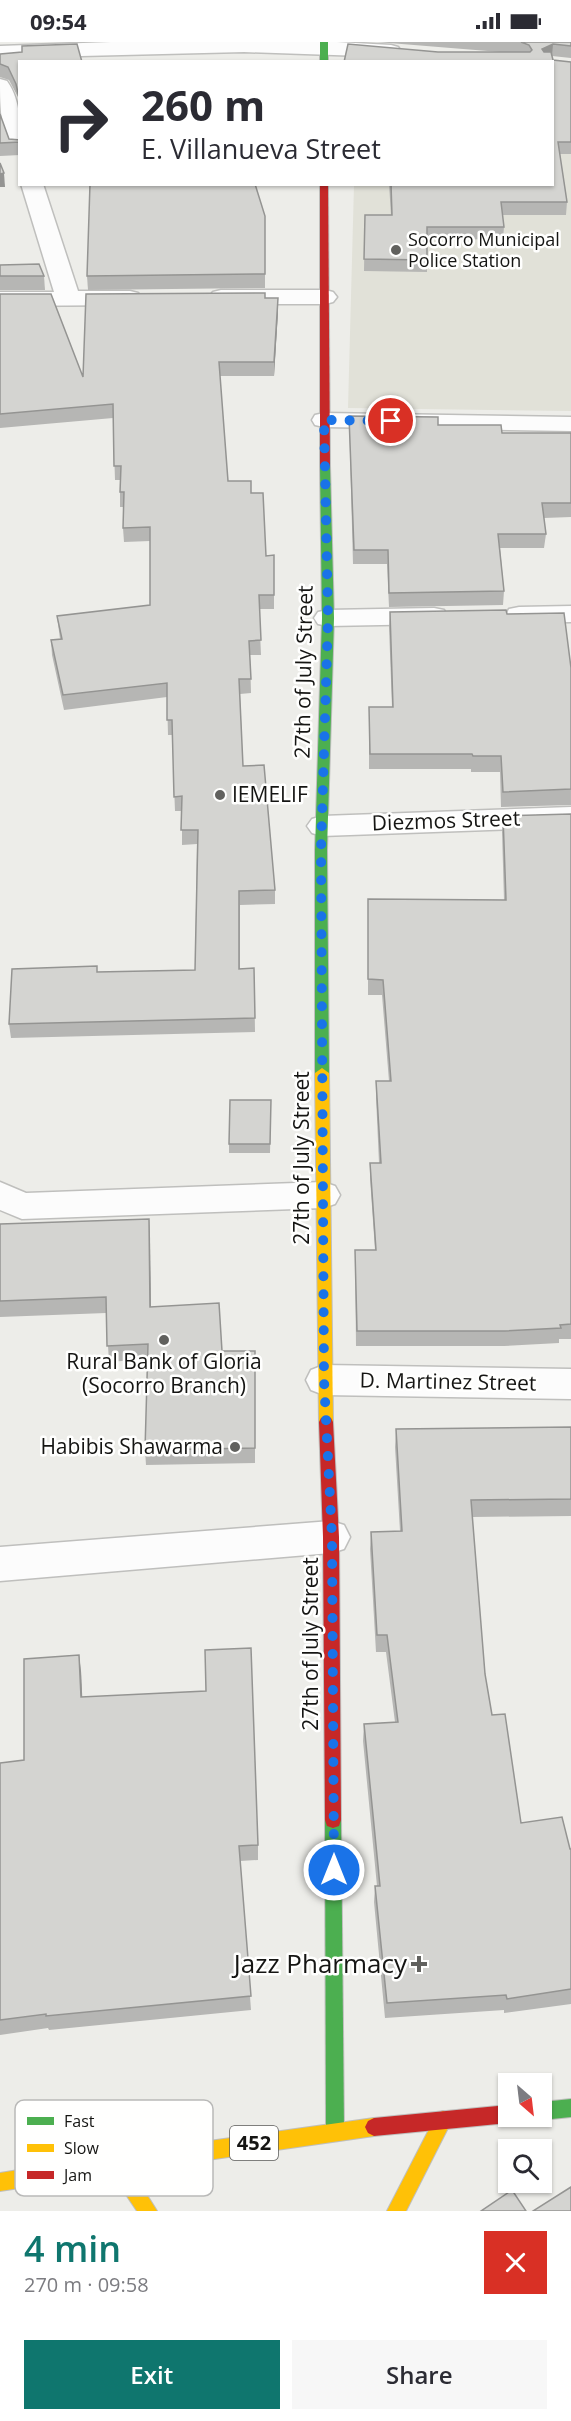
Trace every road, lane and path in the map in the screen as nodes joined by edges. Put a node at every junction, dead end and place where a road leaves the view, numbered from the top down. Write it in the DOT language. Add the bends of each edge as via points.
graph roads {
  1 [pos="324,50"];
  2 [pos="0,52"];
  3 [pos="416,53"];
  4 [pos="0,85"];
  5 [pos="18,140"];
  6 [pos="33,186"];
  7 [pos="324,186"];
  8 [pos="325,297"];
  9 [pos="68,298"];
  10 [pos="150,298"];
  11 [pos="196,298"];
  12 [pos="0,299"];
  13 [pos="324,420"];
  14 [pos="571,424"];
  15 [pos="571,614"];
  16 [pos="455,616"];
  17 [pos="490,616"];
  18 [pos="328,618"];
  19 [pos="571,817"];
  20 [pos="322,826"];
  21 [pos="0,1195"];
  22 [pos="323,1195"];
  23 [pos="324,1380"];
  24 [pos="571,1384"];
  25 [pos="332,1537"];
  26 [pos="0,1564"];
  27 [pos="571,2108"];
  28 [pos="552,2110"];
  29 [pos="498,2115"];
  30 [pos="443,2120"];
  31 [pos="335,2131"];
  32 [pos="213,2149"];
  33 [pos="15,2179"];
  34 [pos="0,2181"];
  35 [pos="138,2196"];
  36 [pos="148,2211"];
  37 [pos="396,2211"];
  1 -- 2 [label="street" via="218,44"];
  1 -- 3 [label="street"];
  4 -- 5 [label="street"];
  6 -- 9 [label="street"];
  7 -- 8 [label="main road, 27th of July Street"];
  8 -- 11 [label="street"];
  8 -- 13 [label="main road, 27th of July Street"];
  9 -- 10 [label="street"];
  9 -- 12 [label="street"];
  13 -- 14 [label="street"];
  13 -- 18 [label="main road, 27th of July Street"];
  15 -- 17 [label="street"];
  16 -- 18 [label="street"];
  18 -- 20 [label="main road, 27th of July Street"];
  19 -- 20 [label="street, Diezmos Street"];
  20 -- 22 [label="main road, 27th of July Street"];
  21 -- 22 [label="street" via="22,1206"];
  22 -- 23 [label="main road, 27th of July Street"];
  23 -- 24 [label="street, D. Martinez Street"];
  23 -- 25 [label="main road, 27th of July Street"];
  25 -- 26 [label="street"];
  25 -- 31 [label="main road, 27th of July Street"];
  27 -- 28 [label="main road"];
  29 -- 30 [label="main road, 452"];
  30 -- 31 [label="main road, 452"];
  30 -- 37 [label="main road"];
  31 -- 32 [label="main road, 452"];
  33 -- 34 [label="main road, 452"];
  35 -- 36 [label="main road"];
}
